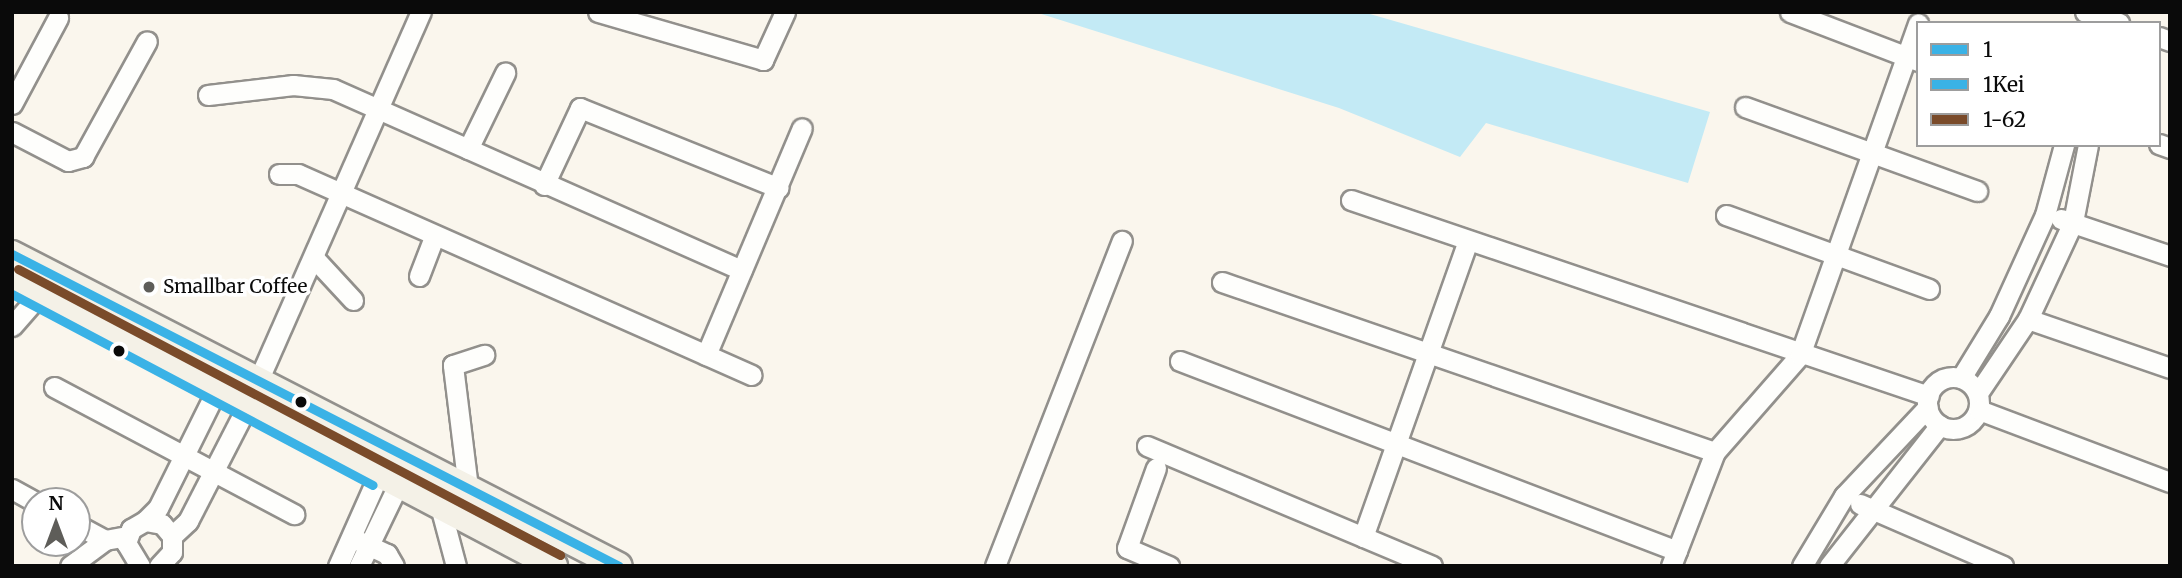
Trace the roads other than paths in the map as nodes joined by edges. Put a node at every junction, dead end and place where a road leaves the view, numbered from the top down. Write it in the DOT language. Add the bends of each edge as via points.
graph roads {
  1 [pos="421,12"];
  2 [pos="598,12"];
  3 [pos="785,12"];
  4 [pos="1790,12"];
  5 [pos="2083,12"];
  6 [pos="58,18"];
  7 [pos="2110,19"];
  8 [pos="1916,33"];
  9 [pos="147,41"];
  10 [pos="1911,59"];
  11 [pos="505,73"];
  12 [pos="208,94"];
  13 [pos="12,104"];
  14 [pos="1745,107"];
  15 [pos="382,111"];
  16 [pos="802,128"];
  17 [pos="12,132"];
  18 [pos="2063,147"];
  19 [pos="2088,147"];
  20 [pos="468,149"];
  21 [pos="1872,152"];
  22 [pos="279,174"];
  23 [pos="544,185"];
  24 [pos="779,188"];
  25 [pos="1978,191"];
  26 [pos="344,197"];
  27 [pos="1351,200"];
  28 [pos="1727,215"];
  29 [pos="2045,215"];
  30 [pos="2073,222"];
  31 [pos="434,237"];
  32 [pos="1122,241"];
  33 [pos="1468,241"];
  34 [pos="12,254"];
  35 [pos="1835,256"];
  36 [pos="2170,256"];
  37 [pos="315,259"];
  38 [pos="743,270"];
  39 [pos="418,276"];
  40 [pos="12,280"];
  41 [pos="1222,282"];
  42 [pos="1930,289"];
  43 [pos="40,295"];
  44 [pos="353,300"];
  45 [pos="2028,319"];
  46 [pos="12,326"];
  47 [pos="1428,353"];
  48 [pos="484,355"];
  49 [pos="706,355"];
  50 [pos="1800,355"];
  51 [pos="1180,361"];
  52 [pos="2170,368"];
  53 [pos="751,375"];
  54 [pos="1961,379"];
  55 [pos="258,382"];
  56 [pos="54,387"];
  57 [pos="217,389"];
  58 [pos="1928,401"];
  59 [pos="1978,402"];
  60 [pos="247,406"];
  61 [pos="1940,425"];
  62 [pos="372,438"];
  63 [pos="1395,439"];
  64 [pos="1147,446"];
  65 [pos="1715,452"];
  66 [pos="183,455"];
  67 [pos="410,458"];
  68 [pos="1156,468"];
  69 [pos="214,470"];
  70 [pos="378,474"];
  71 [pos="2170,482"];
  72 [pos="468,488"];
  73 [pos="1844,496"];
  74 [pos="440,506"];
  75 [pos="1869,509"];
  76 [pos="294,514"];
  77 [pos="145,521"];
  78 [pos="91,532"];
  79 [pos="127,536"];
  80 [pos="172,536"];
  81 [pos="352,537"];
  82 [pos="1363,537"];
  83 [pos="105,540"];
  84 [pos="370,547"];
  85 [pos="1674,558"];
  86 [pos="170,563"];
  87 [pos="70,566"];
  88 [pos="140,566"];
  89 [pos="338,566"];
  90 [pos="359,566"];
  91 [pos="394,566"];
  92 [pos="456,566"];
  93 [pos="554,566"];
  94 [pos="620,566"];
  95 [pos="995,566"];
  96 [pos="1168,566"];
  97 [pos="1432,566"];
  98 [pos="1801,566"];
  99 [pos="1829,566"];
  100 [pos="2003,566"];
  1 -- 15 [label="street"];
  2 -- 3 [label="street" via="763,60"];
  4 -- 10 [label="street"];
  5 -- 7 [label="street"];
  6 -- 13 [label="street"];
  8 -- 10 [label="street"];
  9 -- 17 [label="street" via="83,157 68,161"];
  10 -- 21 [label="street"];
  11 -- 20 [label="street"];
  12 -- 15 [label="street" via="293,85 333,89"];
  14 -- 21 [label="street"];
  15 -- 20 [label="street"];
  15 -- 26 [label="street"];
  16 -- 24 [label="street"];
  18 -- 29 [label="street"];
  19 -- 30 [label="street"];
  20 -- 23 [label="street"];
  21 -- 25 [label="street"];
  21 -- 35 [label="street"];
  22 -- 26 [label="street" via="298,174"];
  23 -- 24 [label="street" via="580,108"];
  23 -- 38 [label="street"];
  24 -- 38 [label="street"];
  26 -- 31 [label="street"];
  26 -- 37 [label="street"];
  27 -- 33 [label="street"];
  28 -- 35 [label="street"];
  29 -- 30 [label="street"];
  29 -- 54 [label="street" via="2000,316"];
  30 -- 36 [label="street"];
  30 -- 45 [label="street"];
  31 -- 39 [label="street"];
  31 -- 49 [label="street"];
  32 -- 95 [label="street"];
  33 -- 47 [label="street"];
  33 -- 50 [label="street"];
  34 -- 55 [label="main road"];
  35 -- 42 [label="street"];
  35 -- 50 [label="street"];
  37 -- 44 [label="street"];
  37 -- 55 [label="street"];
  38 -- 49 [label="street"];
  40 -- 43 [label="main road"];
  41 -- 47 [label="street"];
  43 -- 46 [label="street"];
  43 -- 57 [label="main road"];
  45 -- 52 [label="street"];
  45 -- 59 [label="street"];
  47 -- 63 [label="street"];
  47 -- 65 [label="street"];
  48 -- 72 [label="street" via="453,365"];
  49 -- 53 [label="street"];
  50 -- 58 [label="street"];
  50 -- 65 [label="street"];
  51 -- 63 [label="street"];
  54 -- 58 [label="street" via="1941,380"];
  54 -- 59 [label="street"];
  55 -- 60 [label="street"];
  55 -- 62 [label="main road"];
  56 -- 66 [label="street"];
  57 -- 60 [label="main road"];
  57 -- 66 [label="street"];
  58 -- 61 [label="street"];
  58 -- 73 [label="street"];
  59 -- 61 [label="street" via="1966,426"];
  59 -- 71 [label="street"];
  60 -- 69 [label="street"];
  60 -- 70 [label="main road"];
  61 -- 75 [label="street"];
  62 -- 67 [label="main road"];
  62 -- 70 [label="main road"];
  63 -- 82 [label="street"];
  63 -- 85 [label="street"];
  64 -- 82 [label="street"];
  65 -- 85 [label="street"];
  66 -- 69 [label="street"];
  66 -- 77 [label="street" via="158,508"];
  67 -- 70 [label="main road"];
  67 -- 72 [label="main road"];
  68 -- 96 [label="street" via="1127,548"];
  69 -- 76 [label="street"];
  69 -- 80 [label="street" via="188,521"];
  70 -- 74 [label="main road"];
  70 -- 81 [label="street"];
  70 -- 84 [label="street"];
  72 -- 94 [label="main road"];
  73 -- 75 [label="street"];
  73 -- 98 [label="street"];
  74 -- 92 [label="street"];
  74 -- 93 [label="main road"];
  75 -- 99 [label="street"];
  75 -- 100 [label="street"];
  77 -- 79 [label="street"];
  77 -- 80 [label="street" via="162,524"];
  78 -- 83 [label="street"];
  79 -- 83 [label="street"];
  79 -- 88 [label="street" via="127,551"];
  80 -- 86 [label="street"];
  81 -- 84 [label="street"];
  81 -- 89 [label="street"];
  82 -- 97 [label="street"];
  83 -- 87 [label="street"];
  84 -- 90 [label="street"];
  84 -- 91 [label="street"];
}
